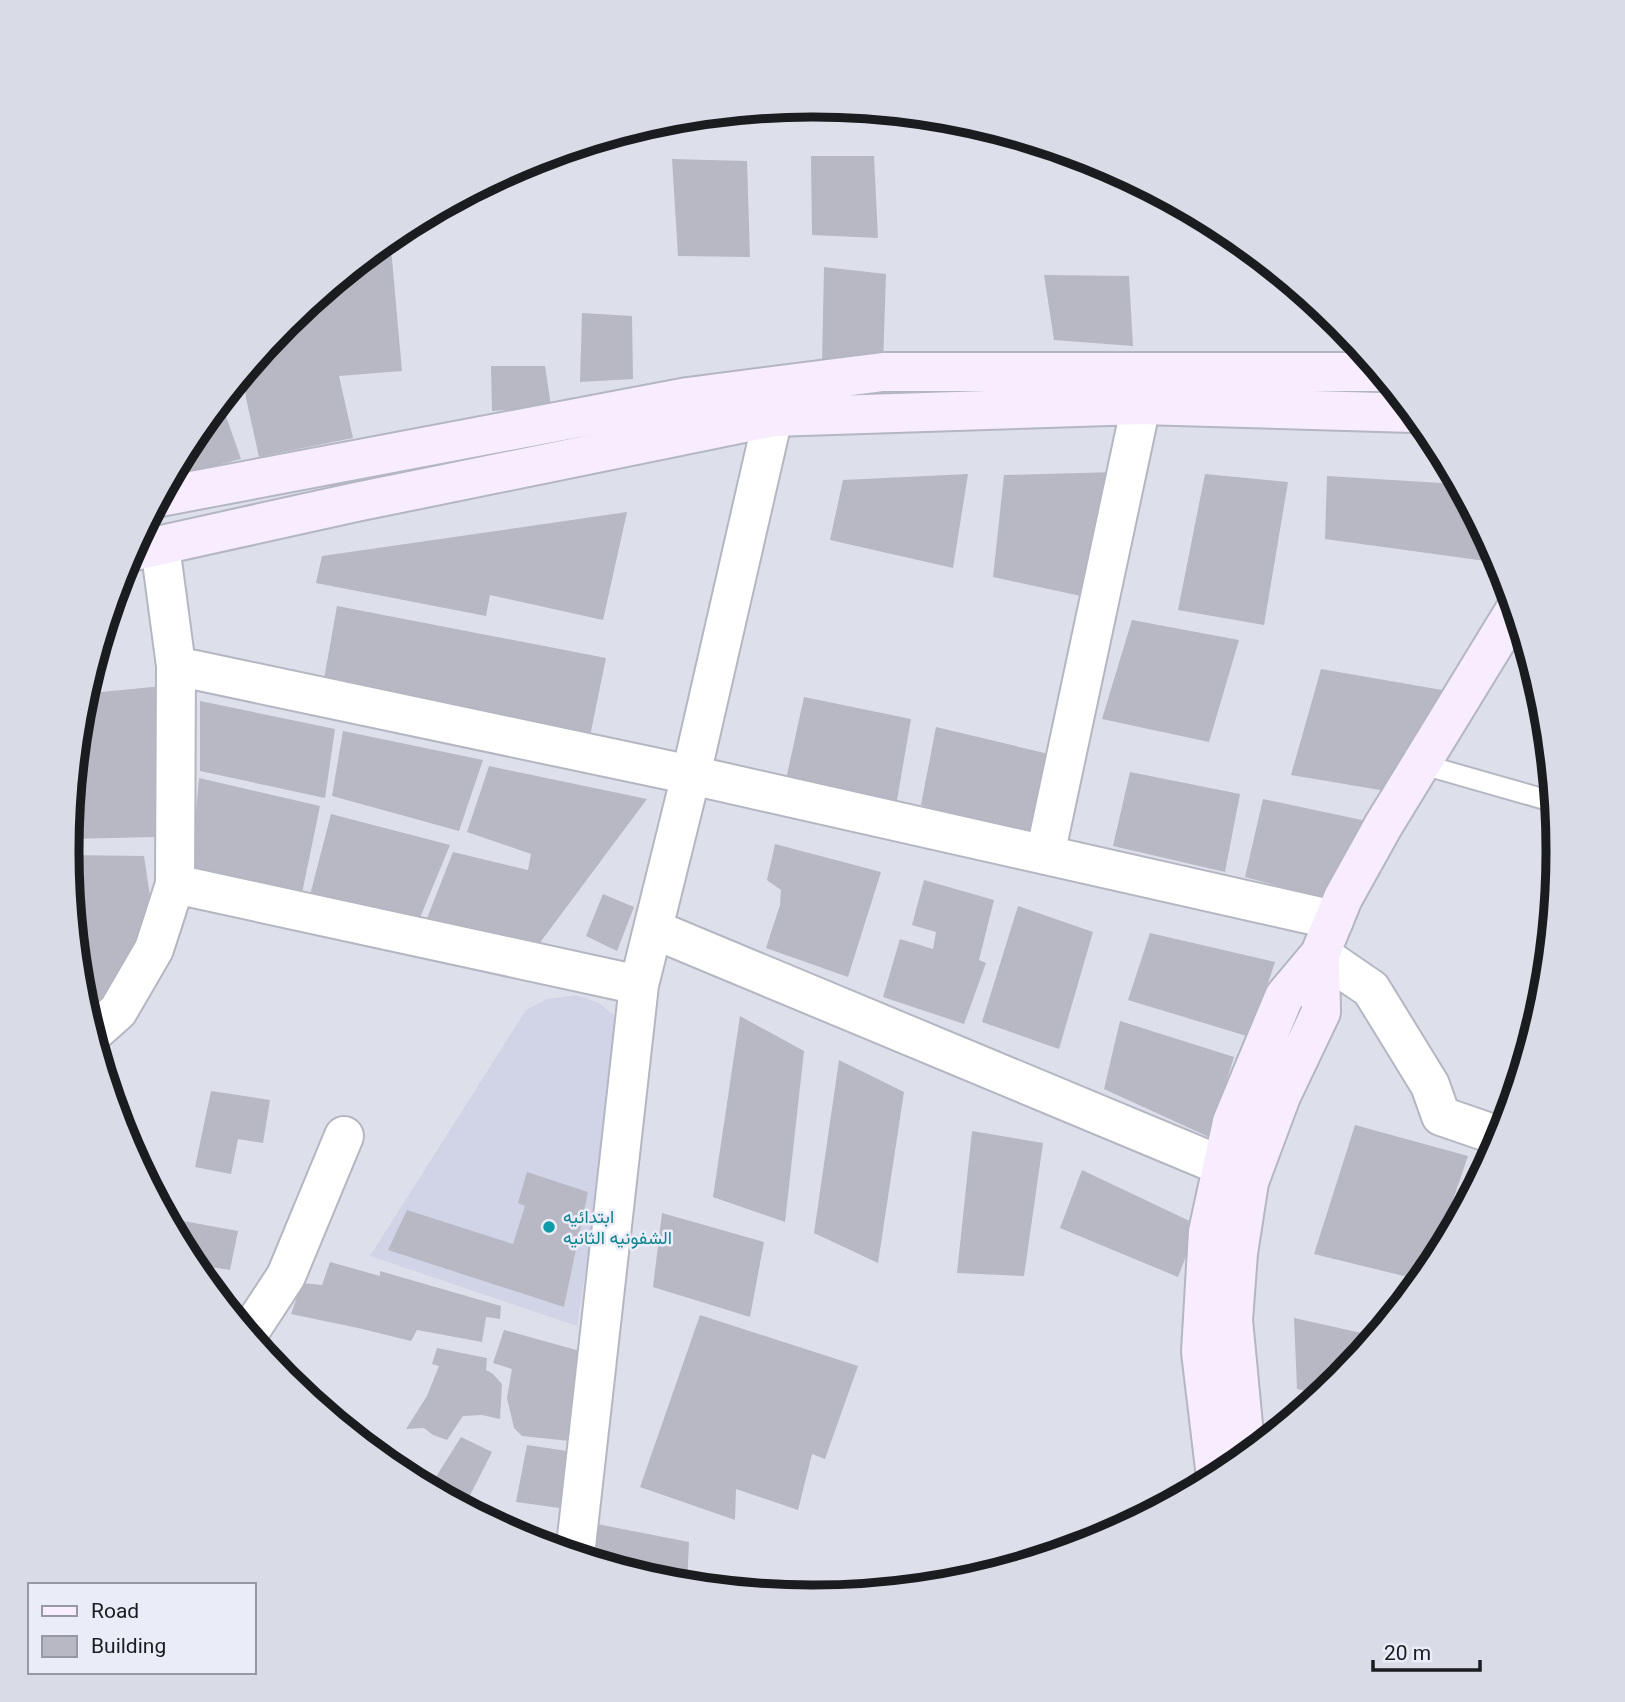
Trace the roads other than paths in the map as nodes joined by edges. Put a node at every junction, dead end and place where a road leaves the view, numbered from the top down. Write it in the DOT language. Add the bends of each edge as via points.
graph roads {
  1 [pos="1368,372"];
  2 [pos="1141,405"];
  3 [pos="1401,413"];
  4 [pos="774,417"];
  5 [pos="171,495"];
  6 [pos="145,549"];
  7 [pos="1509,620"];
  8 [pos="176,666"];
  9 [pos="1422,764"];
  10 [pos="691,775"];
  11 [pos="1545,799"];
  12 [pos="1045,855"];
  13 [pos="175,884"];
  14 [pos="653,929"];
  15 [pos="1327,937"];
  16 [pos="639,985"];
  17 [pos="101,1026"];
  18 [pos="1490,1133"];
  19 [pos="344,1136"];
  20 [pos="1222,1166"];
  21 [pos="253,1326"];
  22 [pos="1245,1443"];
  23 [pos="1214,1464"];
  24 [pos="576,1546"];
  1 -- 5 [label="street" via="883,372 688,397"];
  2 -- 3 [label="street"];
  2 -- 4 [label="street"];
  2 -- 12 [label="street"];
  4 -- 6 [label="street"];
  4 -- 10 [label="street"];
  6 -- 8 [label="street"];
  7 -- 9 [label="street"];
  8 -- 10 [label="street"];
  8 -- 13 [label="street"];
  9 -- 11 [label="lane"];
  9 -- 15 [label="street" via="1343,898"];
  10 -- 12 [label="street"];
  10 -- 14 [label="street"];
  12 -- 15 [label="street"];
  13 -- 16 [label="street"];
  13 -- 17 [label="street" via="154,949 118,1011"];
  14 -- 16 [label="street"];
  14 -- 20 [label="street"];
  15 -- 18 [label="street" via="1371,989 1430,1085 1441,1116"];
  15 -- 20 [label="street" via="1284,997 1232,1122"];
  15 -- 22 [label="street" via="1321,1012 1281,1097 1249,1182 1233,1320"];
  16 -- 24 [label="street"];
  19 -- 21 [label="street" via="286,1276"];
  20 -- 23 [label="street" via="1208,1232 1201,1352"];
}
